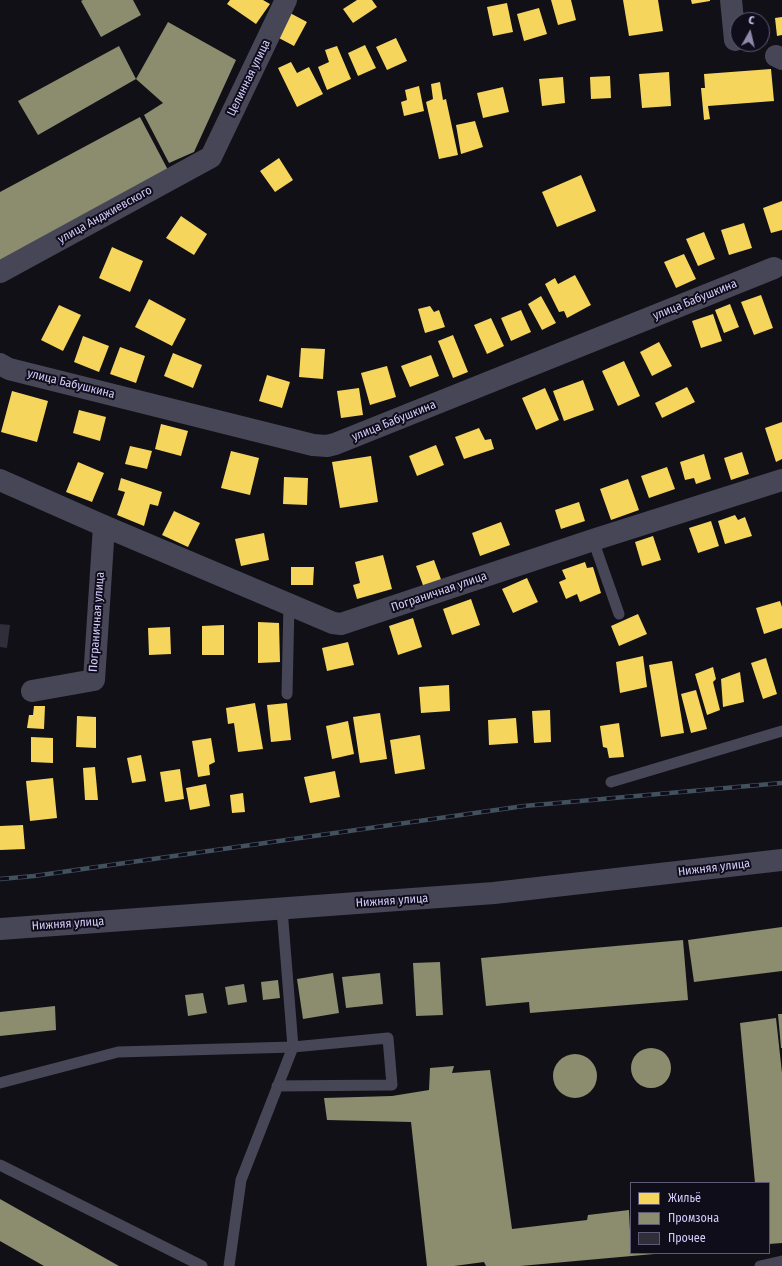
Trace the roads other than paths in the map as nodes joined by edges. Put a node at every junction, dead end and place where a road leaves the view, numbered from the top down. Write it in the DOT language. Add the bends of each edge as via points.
graph roads {
  1 [pos="286,0"];
  2 [pos="730,0"];
  3 [pos="732,12"];
  4 [pos="211,157"];
  5 [pos="774,268"];
  6 [pos="0,272"];
  7 [pos="0,364"];
  8 [pos="0,480"];
  9 [pos="782,480"];
  10 [pos="104,526"];
  11 [pos="593,540"];
  12 [pos="289,604"];
  13 [pos="619,614"];
  14 [pos="32,691"];
  15 [pos="287,694"];
  16 [pos="782,731"];
  17 [pos="611,782"];
  18 [pos="782,860"];
  19 [pos="282,909"];
  20 [pos="0,929"];
  21 [pos="293,1047"];
  22 [pos="0,1083"];
  23 [pos="277,1086"];
  24 [pos="0,1165"];
  25 [pos="782,1261"];
  26 [pos="202,1266"];
  27 [pos="229,1266"];
  28 [pos="760,1266"];
  1 -- 4 [label="street, Целинная улица"];
  2 -- 3 [label="street"];
  4 -- 6 [label="street, улица Анджиевского"];
  5 -- 7 [label="street, улица Бабушкина" via="327,446 313,445 9,369"];
  8 -- 10 [label="street, Пограничная улица"];
  9 -- 11 [label="street, Пограничная улица"];
  10 -- 12 [label="street, Пограничная улица"];
  10 -- 14 [label="street, Пограничная улица" via="94,680"];
  11 -- 12 [label="street, Пограничная улица" via="346,624 333,623"];
  11 -- 13 [label="lane"];
  12 -- 15 [label="lane"];
  16 -- 17 [label="lane"];
  18 -- 19 [label="street, Нижняя улица" via="494,893"];
  19 -- 20 [label="street, Нижняя улица"];
  19 -- 21 [label="lane"];
  21 -- 22 [label="lane" via="118,1052"];
  21 -- 23 [label="lane"];
  21 -- 23 [label="lane" via="388,1038 392,1085"];
  23 -- 27 [label="lane" via="241,1180"];
  24 -- 26 [label="lane"];
  25 -- 28 [label="lane"];
}
